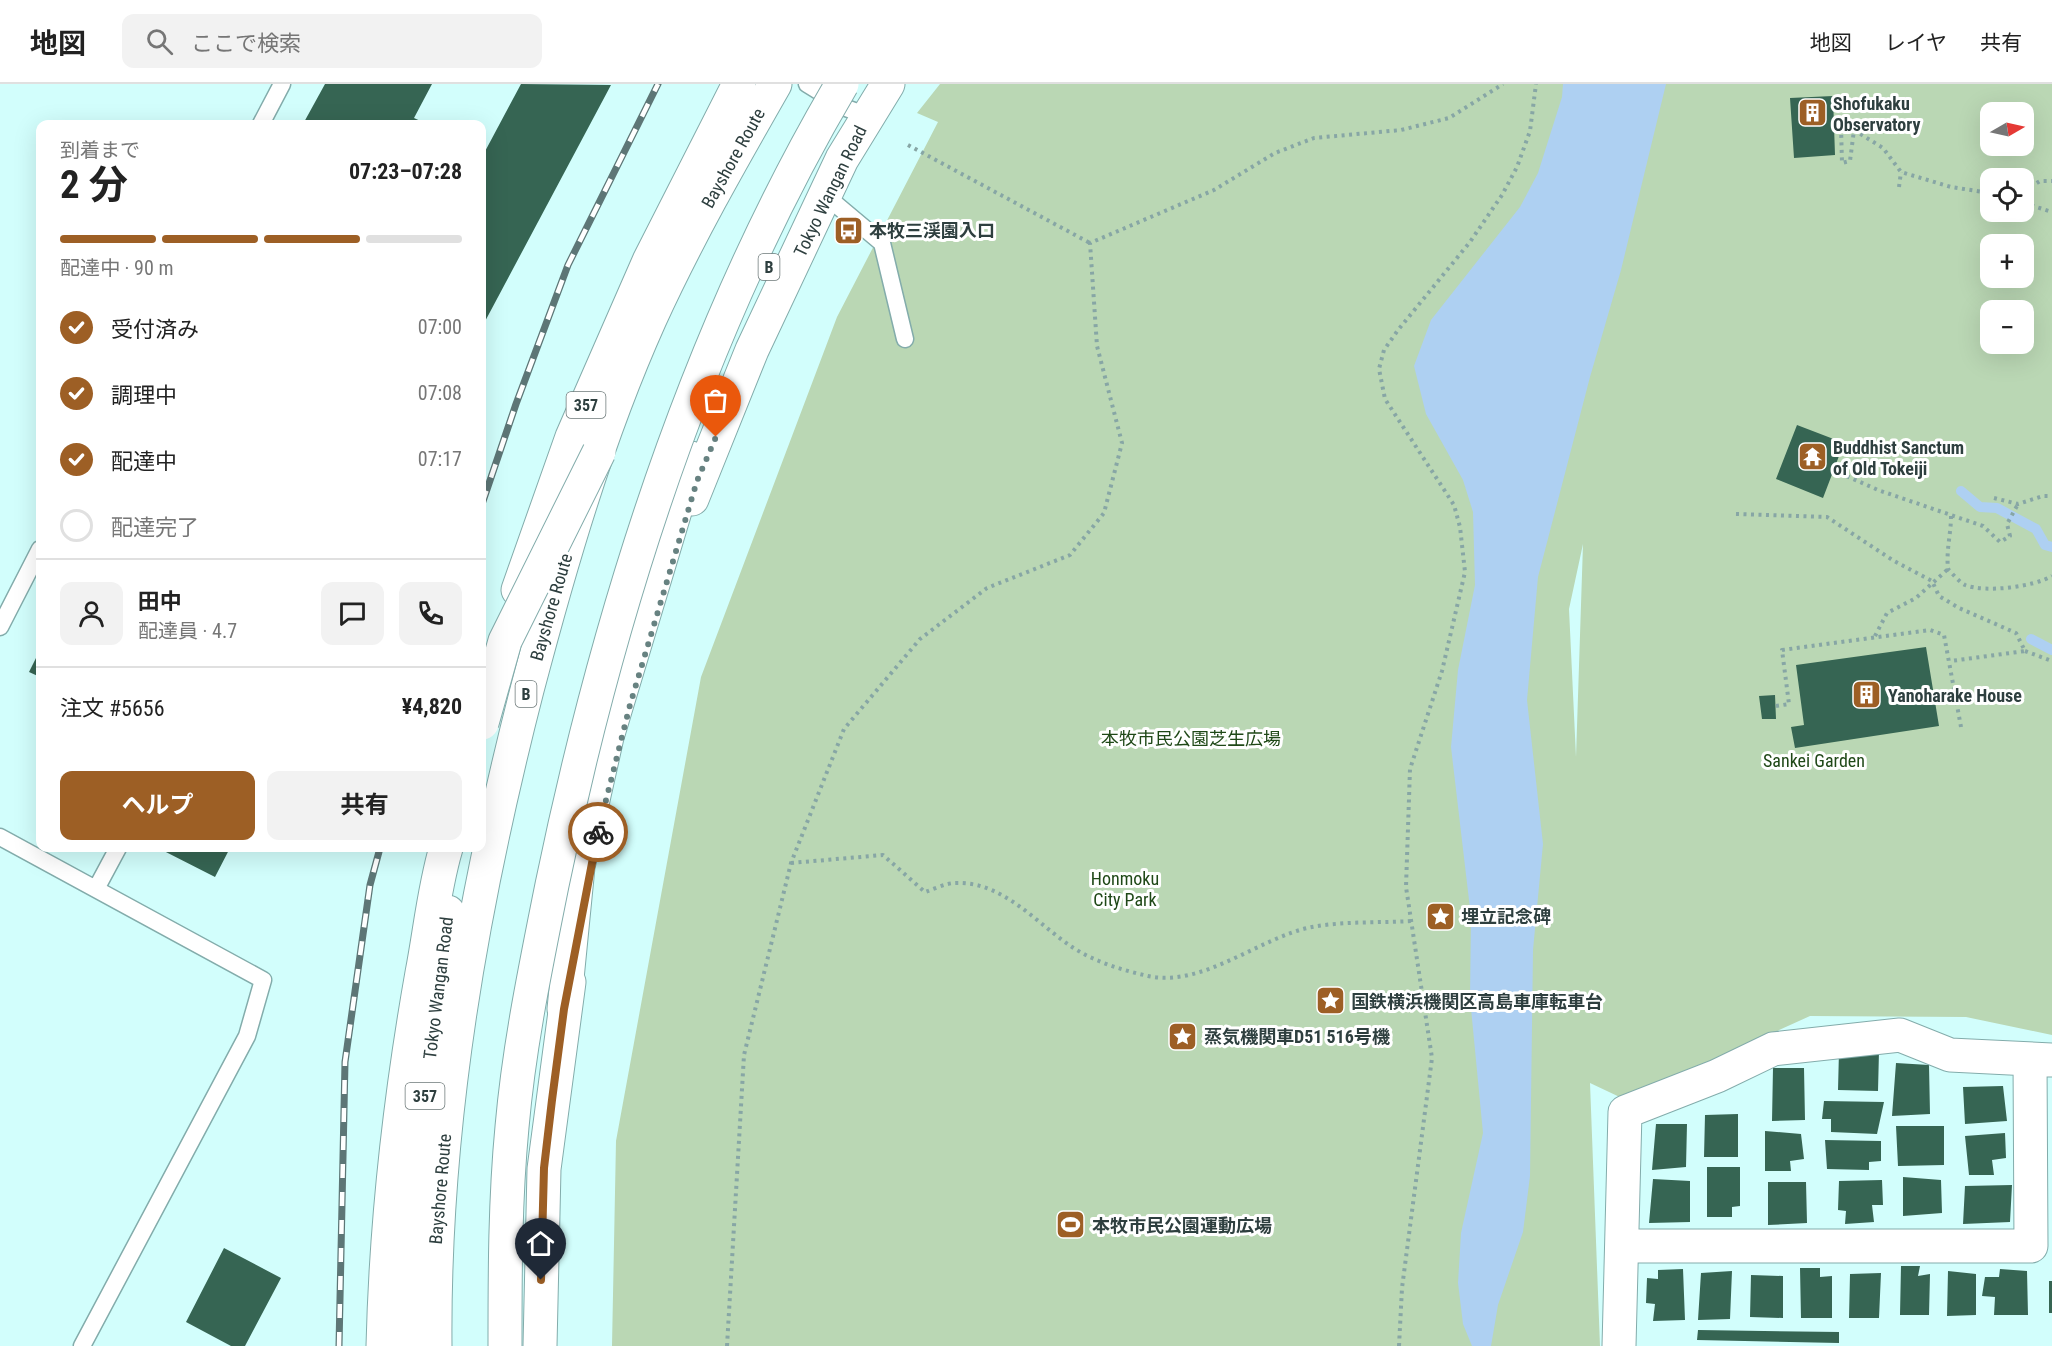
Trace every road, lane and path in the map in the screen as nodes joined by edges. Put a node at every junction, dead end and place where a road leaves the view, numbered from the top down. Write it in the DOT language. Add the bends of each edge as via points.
graph roads {
  1 [pos="282,84"];
  2 [pos="739,84"];
  3 [pos="775,84"];
  4 [pos="807,84"];
  5 [pos="842,84"];
  6 [pos="888,84"];
  7 [pos="1503,84"];
  8 [pos="1536,84"];
  9 [pos="867,100"];
  10 [pos="263,120"];
  11 [pos="1834,128"];
  12 [pos="908,145"];
  13 [pos="1901,172"];
  14 [pos="2052,181"];
  15 [pos="2034,185"];
  16 [pos="1899,187"];
  17 [pos="1980,191"];
  18 [pos="826,196"];
  19 [pos="2034,206"];
  20 [pos="2051,212"];
  21 [pos="1090,243"];
  22 [pos="905,339"];
  23 [pos="598,452"];
  24 [pos="1833,470"];
  25 [pos="2052,496"];
  26 [pos="1994,498"];
  27 [pos="2018,504"];
  28 [pos="1736,513"];
  29 [pos="1951,516"];
  30 [pos="36,557"];
  31 [pos="1948,569"];
  32 [pos="2052,576"];
  33 [pos="1932,581"];
  34 [pos="0,627"];
  35 [pos="1875,636"];
  36 [pos="2025,651"];
  37 [pos="1951,661"];
  38 [pos="2052,661"];
  39 [pos="1776,706"];
  40 [pos="486,709"];
  41 [pos="486,726"];
  42 [pos="1961,727"];
  43 [pos="0,837"];
  44 [pos="116,852"];
  45 [pos="445,852"];
  46 [pos="459,852"];
  47 [pos="791,863"];
  48 [pos="96,889"];
  49 [pos="1412,921"];
  50 [pos="564,1009"];
  51 [pos="2041,1059"];
  52 [pos="1622,1245"];
  53 [pos="82,1346"];
  54 [pos="382,1346"];
  55 [pos="411,1346"];
  56 [pos="435,1346"];
  57 [pos="505,1346"];
  58 [pos="540,1346"];
  59 [pos="727,1346"];
  60 [pos="1399,1346"];
  61 [pos="1620,1346"];
  1 -- 10 [label="lane"];
  2 -- 41 [label="main road, 357" via="649,261 572,437 516,596"];
  3 -- 23 [label="main road, Bayshore Route / B" via="722,175 650,320"];
  4 -- 9 [label="lane" via="846,108"];
  5 -- 57 [label="main road, B, bridge" via="767,225 716,341 628,585 585,732 530,997 512,1126"];
  6 -- 9 [label="main road, Tokyo Wangan Road"];
  7 -- 21 [label="path" via="1449,118 1401,129 1314,138 1275,153 1214,190"];
  8 -- 49 [label="path" via="1530,130 1502,195 1470,242 1398,330 1384,350 1379,369 1385,399 1454,505 1464,561 1461,597 1442,671 1410,769 1406,887"];
  9 -- 18 [label="main road, Tokyo Wangan Road"];
  9 -- 50 [label="main road, B" via="801,200 750,305 691,458 607,737 578,867"];
  11 -- 13 [label="path" via="1841,127 1842,163 1850,161 1854,130 1883,148"];
  12 -- 21 [label="path"];
  13 -- 16 [label="path"];
  13 -- 17 [label="path"];
  14 -- 15 [label="path"];
  18 -- 22 [label="lane" via="882,243"];
  18 -- 50 [label="main road, Tokyo Wangan Road" via="752,350 697,481 624,725 594,846"];
  19 -- 20 [label="path"];
  21 -- 47 [label="path" via="1097,346 1122,443 1104,513 1070,555 987,588 920,639 844,729"];
  23 -- 40 [label="main road, bridge" via="505,641"];
  23 -- 56 [label="main road, Bayshore Route / B, bridge" via="547,612 508,763 477,911 452,1063 434,1260"];
  24 -- 29 [label="path"];
  25 -- 27 [label="path"];
  26 -- 27 [label="path"];
  27 -- 29 [label="path" via="2007,524 2010,536 2000,542 1983,526"];
  28 -- 33 [label="path" via="1827,517"];
  29 -- 31 [label="path"];
  30 -- 34 [label="lane"];
  31 -- 32 [label="path" via="1964,585 2024,586"];
  31 -- 33 [label="path"];
  33 -- 35 [label="path" via="1917,598 1887,612"];
  33 -- 36 [label="path" via="1940,596 2016,633"];
  35 -- 37 [label="path" via="1930,630 1944,634"];
  35 -- 39 [label="path" via="1782,650 1789,704"];
  36 -- 37 [label="path"];
  36 -- 38 [label="path"];
  37 -- 42 [label="path"];
  43 -- 48 [label="lane"];
  44 -- 48 [label="lane"];
  45 -- 54 [label="main road" via="409,1046 394,1158"];
  46 -- 55 [label="main road, Tokyo Wangan Road / 357" via="427,1067 415,1191"];
  47 -- 49 [label="path" via="883,855 925,892 955,883 991,889 1074,948 1124,970 1153,976 1180,976 1208,968 1286,934 1312,927"];
  47 -- 59 [label="path" via="744,1055"];
  48 -- 53 [label="lane" via="264,980 247,1036"];
  49 -- 60 [label="path" via="1432,1058 1402,1288"];
  50 -- 58 [label="main road, Tokyo Wangan Road" via="544,1168"];
  51 -- 52 [label="main road" via="1950,1055 1900,1035 1773,1048 1717,1076 1625,1112"];
  51 -- 52 [label="main road" via="2031,1246"];
  52 -- 61 [label="main road"];
}
